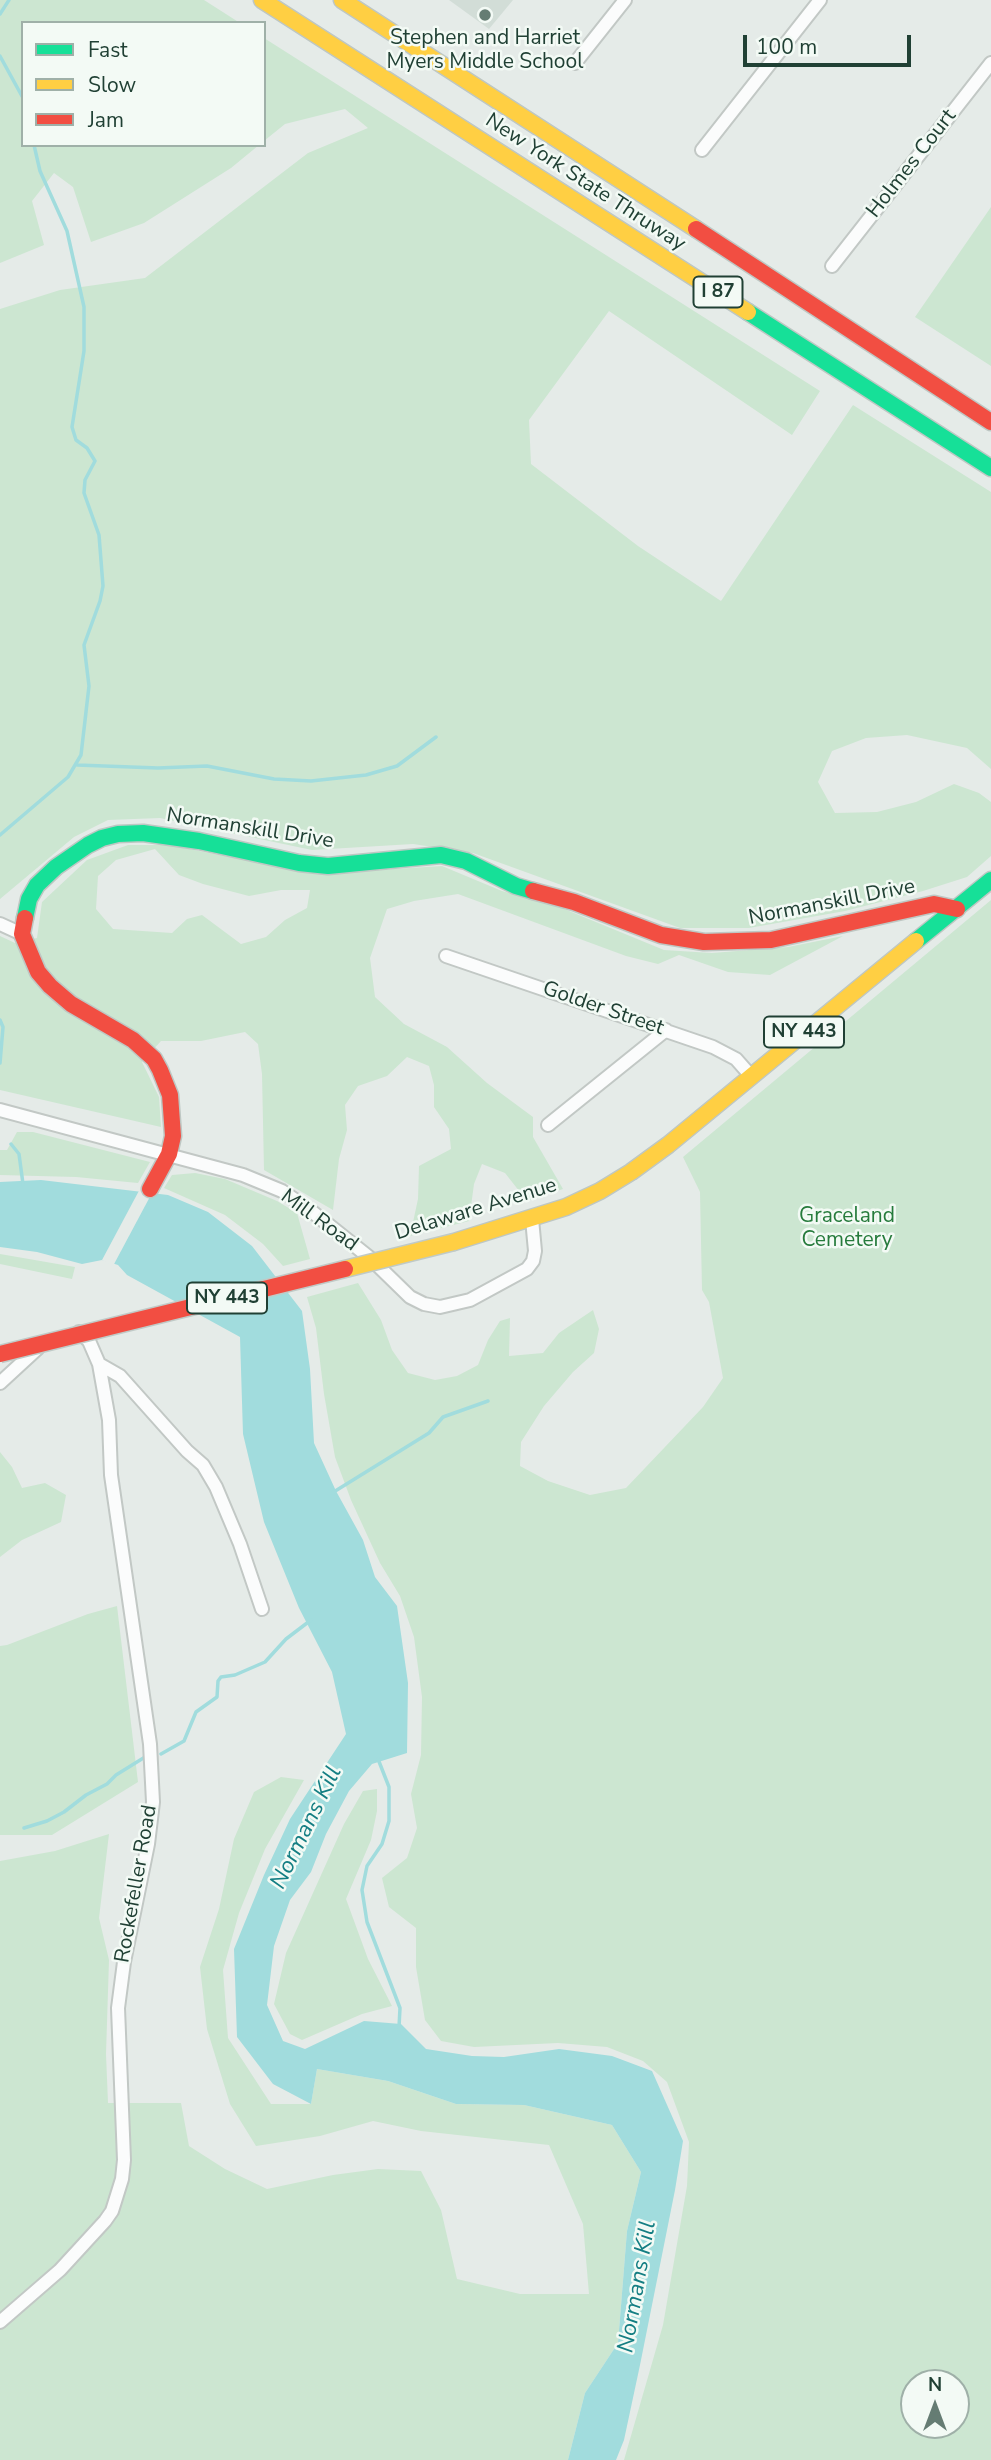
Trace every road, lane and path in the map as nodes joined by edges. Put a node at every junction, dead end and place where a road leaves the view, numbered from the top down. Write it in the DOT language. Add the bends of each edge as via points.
graph roads {
  1 [pos="262,0"];
  2 [pos="342,0"];
  3 [pos="625,0"];
  4 [pos="820,0"];
  5 [pos="575,63"];
  6 [pos="991,63"];
  7 [pos="702,149"];
  8 [pos="832,266"];
  9 [pos="991,422"];
  10 [pos="991,468"];
  11 [pos="991,880"];
  12 [pos="957,909"];
  13 [pos="0,924"];
  14 [pos="22,934"];
  15 [pos="446,956"];
  16 [pos="666,1030"];
  17 [pos="751,1076"];
  18 [pos="0,1110"];
  19 [pos="548,1125"];
  20 [pos="169,1154"];
  21 [pos="150,1189"];
  22 [pos="533,1219"];
  23 [pos="0,1354"];
  24 [pos="99,1363"];
  25 [pos="0,1383"];
  26 [pos="262,1609"];
  27 [pos="0,2322"];
  1 -- 10 [label="main road, New York State Thruway / I 87"];
  2 -- 9 [label="main road, New York State Thruway / I 87"];
  3 -- 5 [label="street"];
  4 -- 7 [label="street"];
  6 -- 8 [label="street, Holmes Court"];
  11 -- 12 [label="main road, Delaware Avenue / NY 443"];
  12 -- 14 [label="main road, Normanskill Drive" via="934,904 771,940 704,942 661,935 441,855 328,866 130,833 102,838 56,867 29,899"];
  12 -- 17 [label="main road, Delaware Avenue / NY 443"];
  13 -- 14 [label="street"];
  14 -- 20 [label="main road" via="38,972 50,986 154,1059 173,1113"];
  15 -- 16 [label="street, Golder Street"];
  16 -- 17 [label="street, Golder Street" via="725,1052"];
  16 -- 19 [label="street"];
  17 -- 22 [label="main road, Delaware Avenue / NY 443" via="631,1172 583,1199"];
  18 -- 20 [label="street, Mill Road"];
  20 -- 21 [label="main road"];
  20 -- 22 [label="street, Mill Road" via="282,1191 370,1258 410,1297 440,1307 470,1300 527,1269 535,1251"];
  22 -- 23 [label="main road, Delaware Avenue / NY 443, bridge"];
  24 -- 25 [label="street, Rockefeller Road" via="89,1341 72,1330 53,1336"];
  24 -- 26 [label="street" via="121,1376 203,1465 240,1544"];
  24 -- 27 [label="street, Rockefeller Road" via="150,1744 153,1802 118,2008 124,2160 122,2179 105,2221 60,2270"];
}
